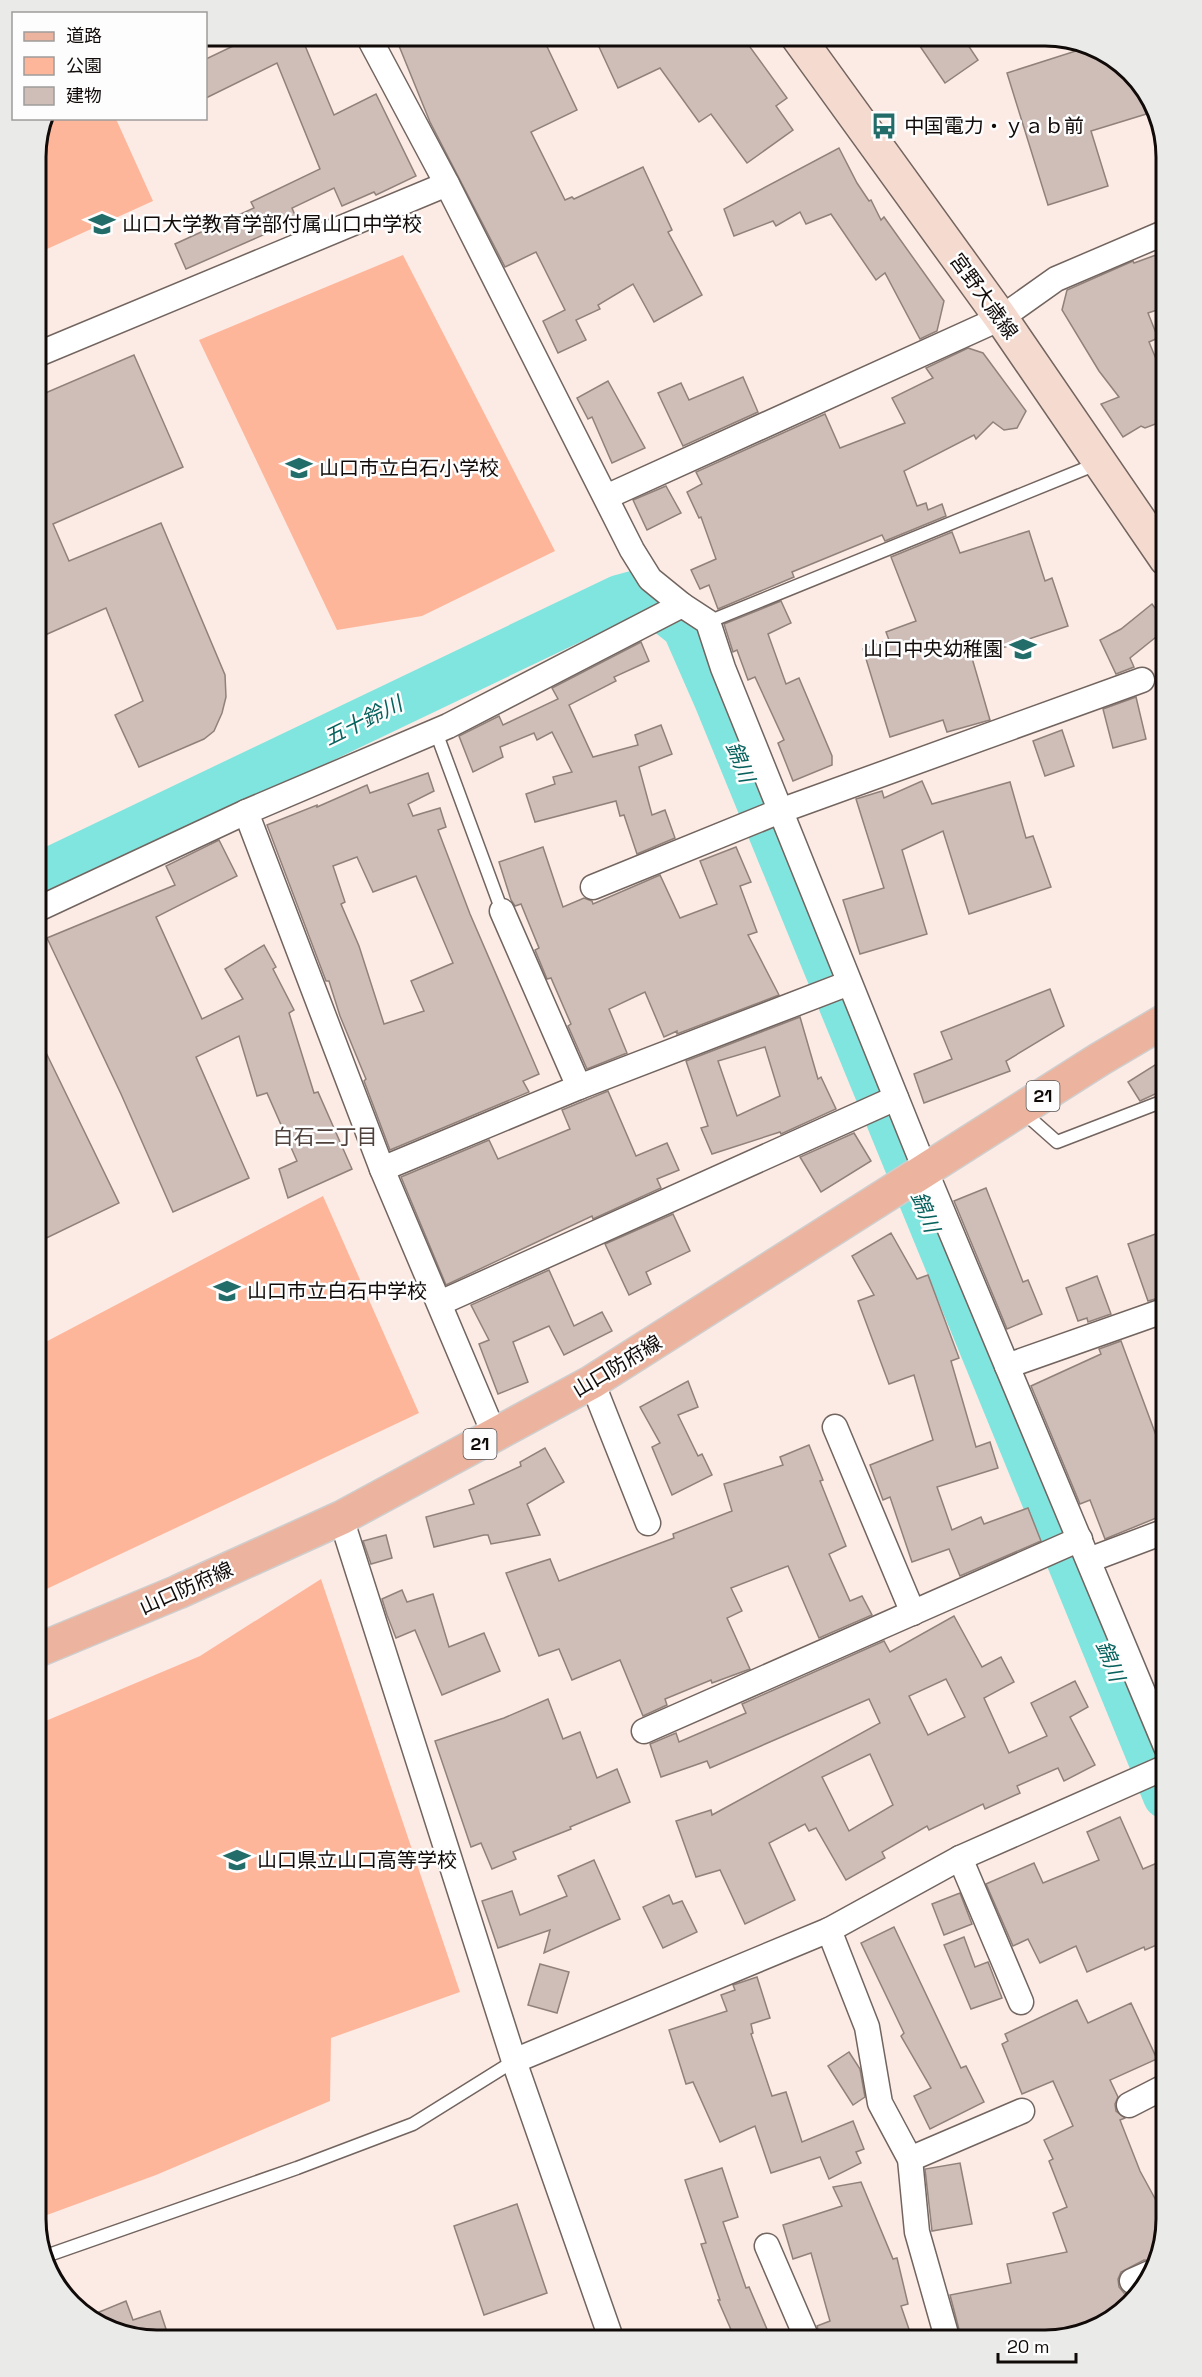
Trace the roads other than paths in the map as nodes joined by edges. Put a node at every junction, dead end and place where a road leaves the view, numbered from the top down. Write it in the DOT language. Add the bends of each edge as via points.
graph roads {
  1 [pos="373,46"];
  2 [pos="805,47"];
  3 [pos="447,184"];
  4 [pos="1156,236"];
  5 [pos="1001,318"];
  6 [pos="47,350"];
  7 [pos="1100,463"];
  8 [pos="606,497"];
  9 [pos="1156,544"];
  10 [pos="681,605"];
  11 [pos="708,622"];
  12 [pos="1142,680"];
  13 [pos="436,732"];
  14 [pos="780,811"];
  15 [pos="246,812"];
  16 [pos="593,887"];
  17 [pos="47,905"];
  18 [pos="502,911"];
  19 [pos="849,983"];
  20 [pos="1156,1026"];
  21 [pos="579,1087"];
  22 [pos="896,1098"];
  23 [pos="1156,1104"];
  24 [pos="1022,1110"];
  25 [pos="382,1169"];
  26 [pos="915,1179"];
  27 [pos="440,1303"];
  28 [pos="1156,1314"];
  29 [pos="1007,1366"];
  30 [pos="592,1382"];
  31 [pos="835,1427"];
  32 [pos="495,1436"];
  33 [pos="341,1518"];
  34 [pos="648,1523"];
  35 [pos="1156,1533"];
  36 [pos="1085,1550"];
  37 [pos="912,1613"];
  38 [pos="46,1647"];
  39 [pos="1156,1722"];
  40 [pos="644,1731"];
  41 [pos="1156,1771"];
  42 [pos="960,1858"];
  43 [pos="829,1930"];
  44 [pos="1021,2002"];
  45 [pos="514,2061"];
  46 [pos="1156,2091"];
  47 [pos="1129,2105"];
  48 [pos="1022,2111"];
  49 [pos="910,2159"];
  50 [pos="767,2246"];
  51 [pos="52,2254"];
  52 [pos="608,2330"];
  53 [pos="803,2330"];
  54 [pos="945,2330"];
  1 -- 3 [label="street"];
  2 -- 5 [label="main road, 宮野大歳線"];
  3 -- 6 [label="street"];
  3 -- 8 [label="street"];
  4 -- 5 [label="street" via="1056,279"];
  5 -- 7 [label="main road, 宮野大歳線"];
  5 -- 8 [label="street"];
  7 -- 9 [label="main road, 宮野大歳線"];
  7 -- 11 [label="lane"];
  8 -- 10 [label="street" via="650,579"];
  10 -- 11 [label="street"];
  10 -- 13 [label="street"];
  11 -- 14 [label="street"];
  12 -- 14 [label="street"];
  13 -- 15 [label="street"];
  13 -- 18 [label="lane"];
  14 -- 16 [label="street"];
  14 -- 19 [label="street"];
  15 -- 17 [label="street"];
  15 -- 25 [label="street"];
  18 -- 21 [label="street"];
  19 -- 21 [label="street"];
  19 -- 22 [label="street"];
  20 -- 24 [label="main road, 山口防府線 / 21"];
  21 -- 25 [label="street"];
  22 -- 26 [label="street"];
  22 -- 27 [label="street"];
  23 -- 24 [label="lane" via="1057,1142"];
  24 -- 26 [label="main road, 山口防府線 / 21"];
  25 -- 27 [label="street"];
  26 -- 29 [label="street"];
  26 -- 30 [label="main road, 山口防府線 / 21"];
  27 -- 32 [label="street"];
  28 -- 29 [label="street"];
  29 -- 36 [label="street"];
  30 -- 32 [label="main road, 山口防府線 / 21"];
  30 -- 34 [label="street"];
  31 -- 37 [label="street"];
  32 -- 33 [label="main road, 山口防府線 / 21"];
  33 -- 38 [label="main road, 山口防府線 / 21"];
  33 -- 45 [label="street"];
  35 -- 36 [label="street"];
  36 -- 37 [label="street"];
  36 -- 39 [label="street"];
  37 -- 40 [label="street"];
  41 -- 42 [label="street"];
  42 -- 43 [label="street"];
  42 -- 44 [label="street"];
  43 -- 45 [label="street"];
  43 -- 49 [label="street" via="867,2027 880,2103"];
  45 -- 51 [label="lane" via="413,2124"];
  45 -- 52 [label="street"];
  46 -- 47 [label="street"];
  48 -- 49 [label="street"];
  49 -- 54 [label="street" via="916,2232"];
  50 -- 53 [label="street"];
}
